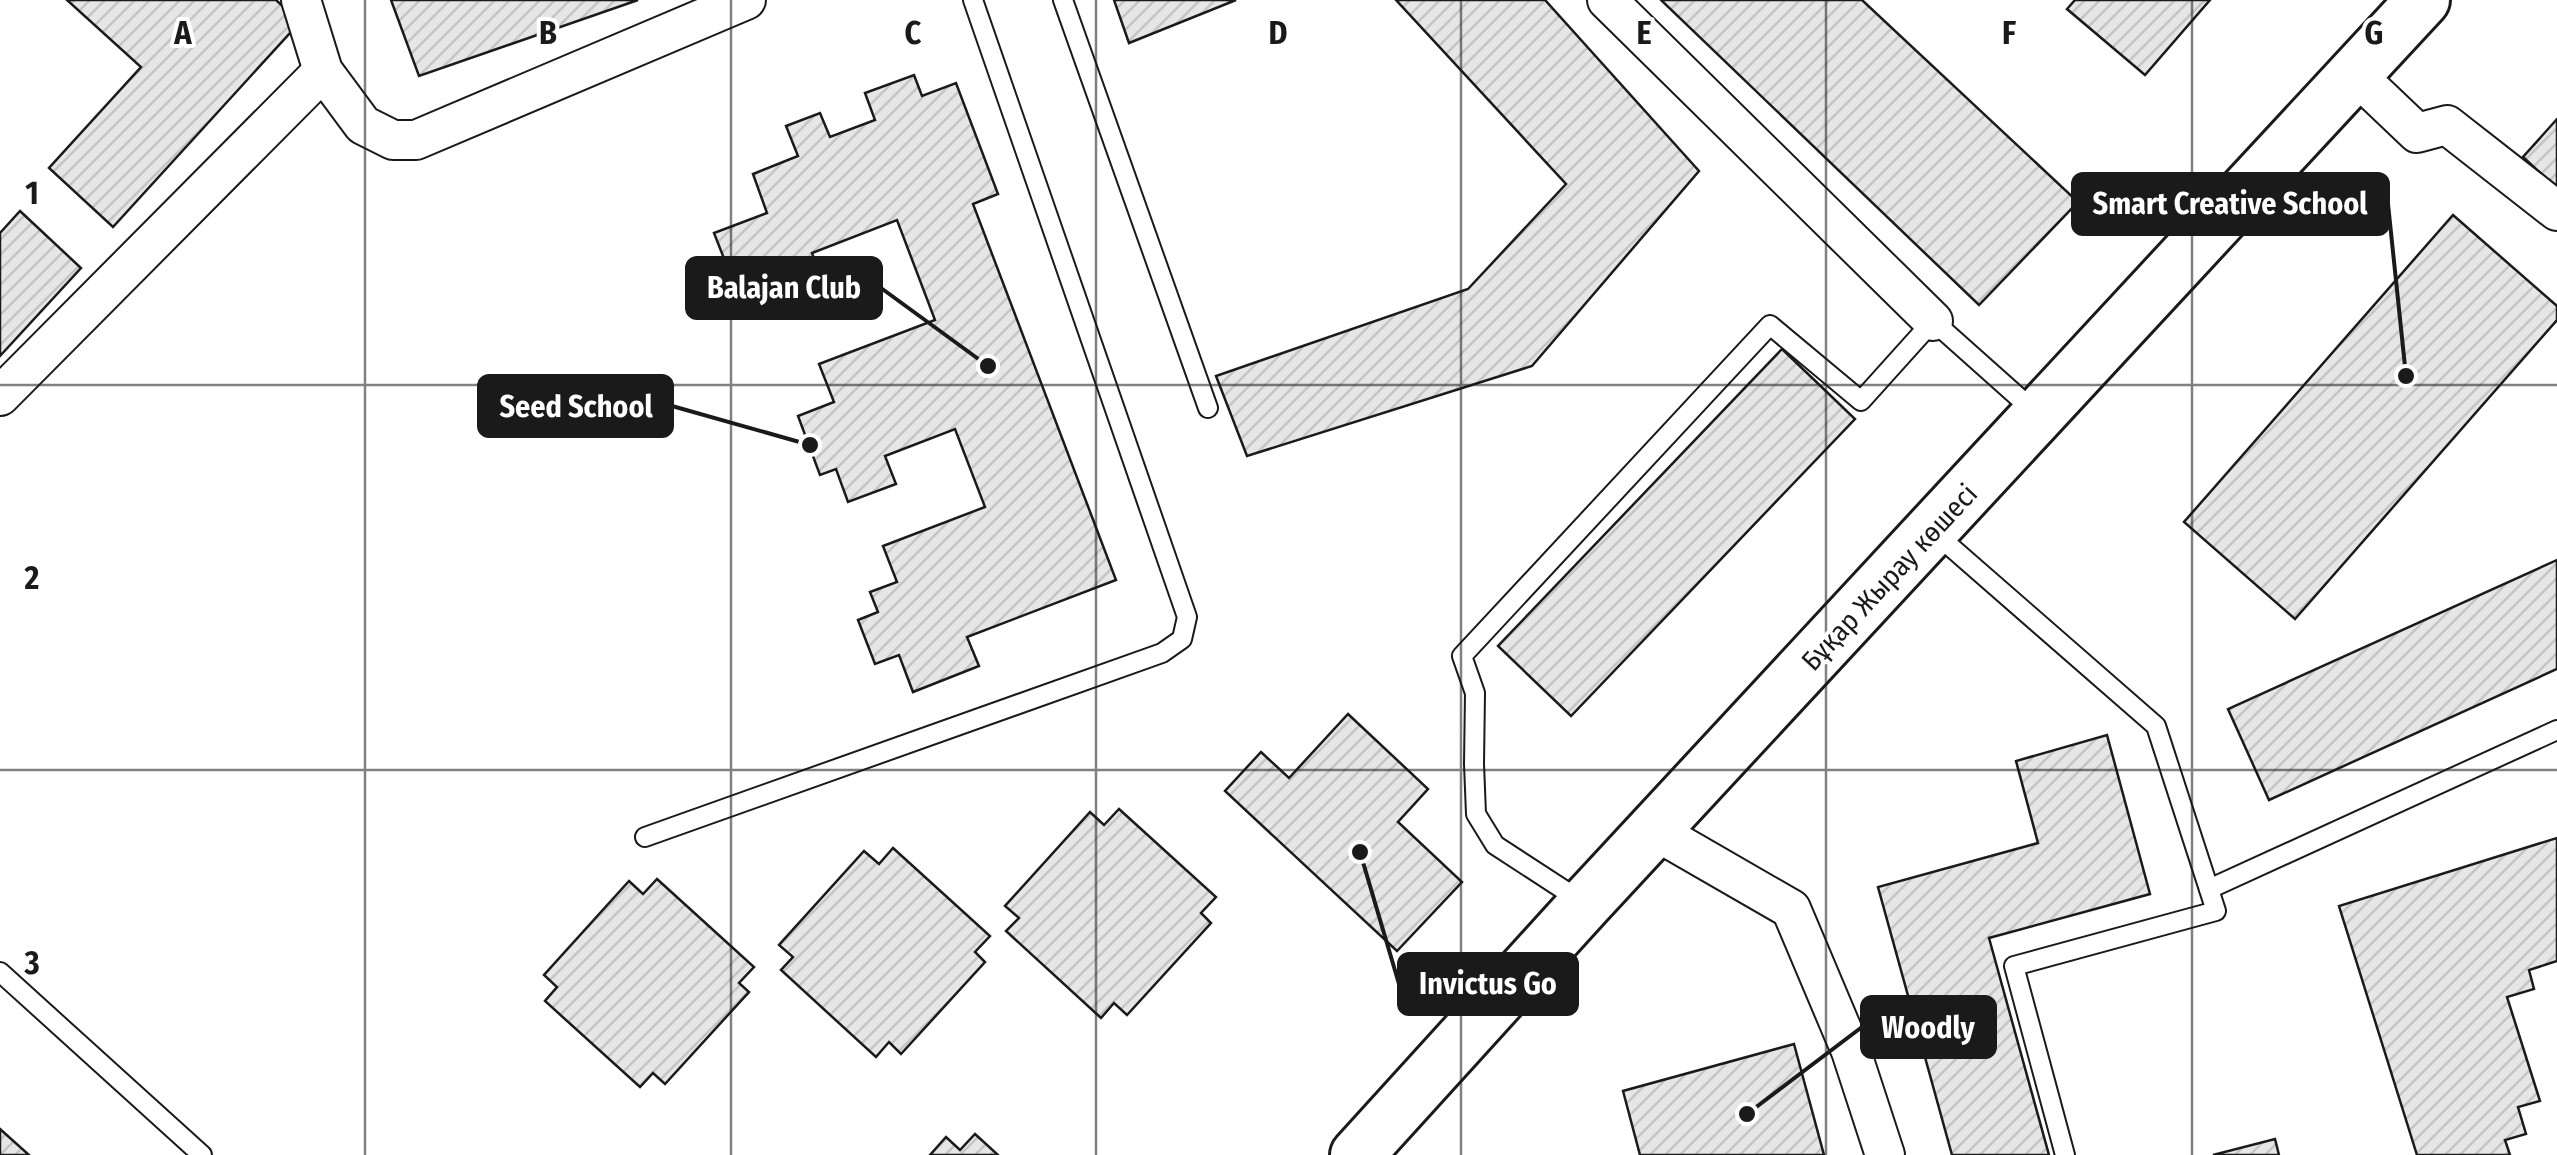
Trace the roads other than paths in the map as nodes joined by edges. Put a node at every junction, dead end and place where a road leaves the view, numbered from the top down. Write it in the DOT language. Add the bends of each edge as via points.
graph roads {
  1 [pos="301,0"];
  2 [pos="746,0"];
  3 [pos="973,0"];
  4 [pos="1063,0"];
  5 [pos="1608,0"];
  6 [pos="2423,0"];
  7 [pos="323,71"];
  8 [pos="2355,74"];
  9 [pos="2557,211"];
  10 [pos="1933,321"];
  11 [pos="0,396"];
  12 [pos="1208,408"];
  13 [pos="2038,415"];
  14 [pos="1932,530"];
  15 [pos="2557,730"];
  16 [pos="1654,830"];
  17 [pos="645,837"];
  18 [pos="2209,889"];
  19 [pos="1585,904"];
  20 [pos="0,972"];
  21 [pos="202,1155"];
  22 [pos="1356,1155"];
  23 [pos="1884,1155"];
  24 [pos="2066,1155"];
  1 -- 7 [label="street"];
  2 -- 7 [label="street" via="416,140 393,140 363,125"];
  3 -- 17 [label="lane" via="1187,617 1182,639 1162,653"];
  4 -- 12 [label="lane"];
  5 -- 10 [label="street"];
  6 -- 8 [label="street, Бұқар Жырау көшесі"];
  7 -- 11 [label="street"];
  8 -- 9 [label="street" via="2417,133 2448,124"];
  8 -- 13 [label="street, Бұқар Жырау көшесі"];
  10 -- 13 [label="lane"];
  10 -- 19 [label="lane" via="1862,401 1770,325 1462,656 1475,693 1476,814 1495,845"];
  13 -- 14 [label="street, Бұқар Жырау көшесі"];
  14 -- 16 [label="street, Бұқар Жырау көшесі"];
  14 -- 18 [label="lane" via="2156,726"];
  15 -- 18 [label="lane"];
  16 -- 19 [label="street, Бұқар Жырау көшесі"];
  16 -- 23 [label="street" via="1791,909 1851,1051"];
  18 -- 24 [label="lane" via="2216,912 2014,966"];
  19 -- 22 [label="street, Бұқар Жырау көшесі"];
  20 -- 21 [label="lane"];
}
